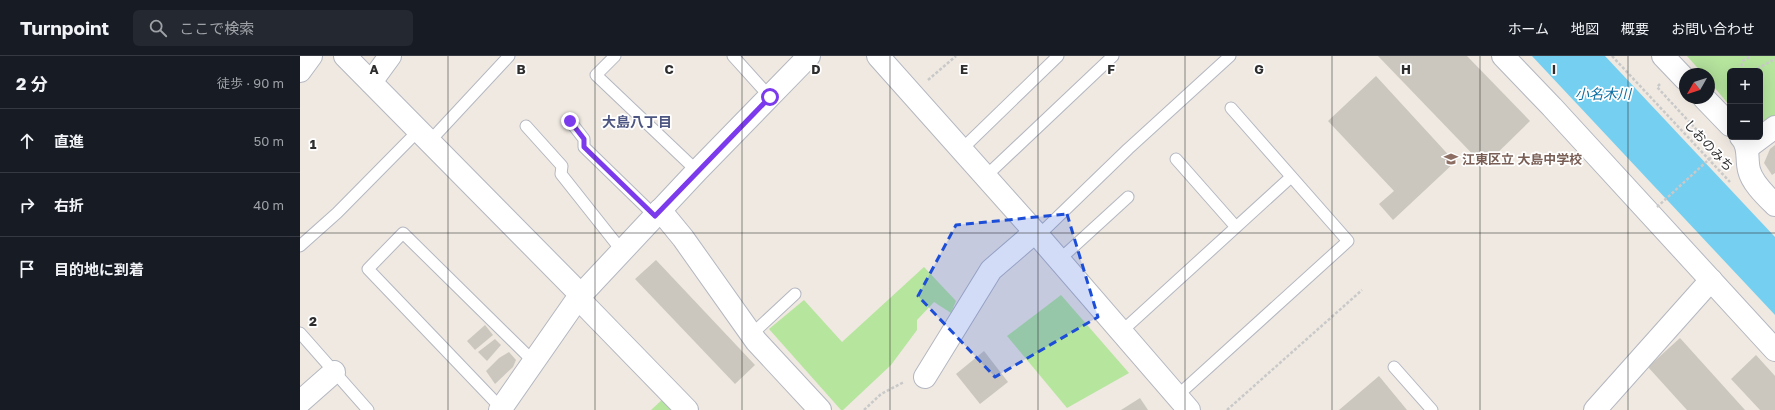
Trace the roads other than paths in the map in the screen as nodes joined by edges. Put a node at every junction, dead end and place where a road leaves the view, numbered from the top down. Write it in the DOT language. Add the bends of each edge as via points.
graph roads {
  1 [pos="311,56"];
  2 [pos="345,56"];
  3 [pos="390,56"];
  4 [pos="509,56"];
  5 [pos="615,56"];
  6 [pos="734,56"];
  7 [pos="809,56"];
  8 [pos="878,56"];
  9 [pos="1058,56"];
  10 [pos="1112,56"];
  11 [pos="1230,56"];
  12 [pos="1502,56"];
  13 [pos="1663,56"];
  14 [pos="300,71"];
  15 [pos="1675,80"];
  16 [pos="371,82"];
  17 [pos="770,97"];
  18 [pos="1710,104"];
  19 [pos="1231,108"];
  20 [pos="570,121"];
  21 [pos="1727,122"];
  22 [pos="526,126"];
  23 [pos="1775,127"];
  24 [pos="424,136"];
  25 [pos="1744,142"];
  26 [pos="961,150"];
  27 [pos="1176,159"];
  28 [pos="697,170"];
  29 [pos="985,177"];
  30 [pos="1291,177"];
  31 [pos="1128,197"];
  32 [pos="1775,206"];
  33 [pos="658,213"];
  34 [pos="1236,227"];
  35 [pos="1036,234"];
  36 [pos="300,246"];
  37 [pos="622,251"];
  38 [pos="1059,260"];
  39 [pos="1711,280"];
  40 [pos="795,294"];
  41 [pos="580,296"];
  42 [pos="1122,332"];
  43 [pos="300,333"];
  44 [pos="752,334"];
  45 [pos="1775,350"];
  46 [pos="534,362"];
  47 [pos="1394,367"];
  48 [pos="334,372"];
  49 [pos="925,377"];
  50 [pos="300,402"];
  51 [pos="1183,403"];
  52 [pos="501,409"];
  53 [pos="368,410"];
  54 [pos="687,410"];
  55 [pos="820,410"];
  56 [pos="1432,410"];
  57 [pos="1595,410"];
  1 -- 14 [label="street"];
  2 -- 16 [label="street"];
  3 -- 16 [label="street"];
  4 -- 24 [label="lane"];
  5 -- 28 [label="lane" via="596,75"];
  6 -- 17 [label="lane"];
  7 -- 17 [label="street"];
  8 -- 26 [label="street"];
  9 -- 26 [label="lane"];
  10 -- 29 [label="lane"];
  11 -- 35 [label="lane"];
  12 -- 39 [label="street"];
  13 -- 15 [label="street"];
  16 -- 24 [label="street"];
  17 -- 28 [label="street"];
  18 -- 21 [label="street"];
  19 -- 30 [label="lane"];
  20 -- 33 [label="lane" via="584,139 584,147"];
  22 -- 37 [label="lane" via="562,166 561,174"];
  23 -- 25 [label="street"];
  24 -- 36 [label="lane"];
  24 -- 41 [label="street"];
  25 -- 32 [label="street" via="1749,171"];
  26 -- 29 [label="street"];
  27 -- 34 [label="lane"];
  28 -- 33 [label="street"];
  29 -- 35 [label="street"];
  30 -- 34 [label="lane"];
  30 -- 51 [label="lane" via="1348,241"];
  31 -- 38 [label="lane"];
  33 -- 37 [label="street"];
  33 -- 44 [label="street" via="683,238"];
  34 -- 42 [label="lane"];
  35 -- 38 [label="street"];
  35 -- 49 [label="street" via="991,270"];
  37 -- 41 [label="street"];
  38 -- 42 [label="street"];
  39 -- 45 [label="street"];
  39 -- 57 [label="street"];
  40 -- 44 [label="lane"];
  41 -- 46 [label="street"];
  41 -- 54 [label="street"];
  42 -- 51 [label="street"];
  43 -- 48 [label="lane"];
  44 -- 55 [label="street"];
  46 -- 52 [label="street"];
  46 -- 52 [label="lane" via="403,233 368,268"];
  47 -- 56 [label="lane"];
  48 -- 50 [label="street"];
  48 -- 53 [label="lane"];
}
